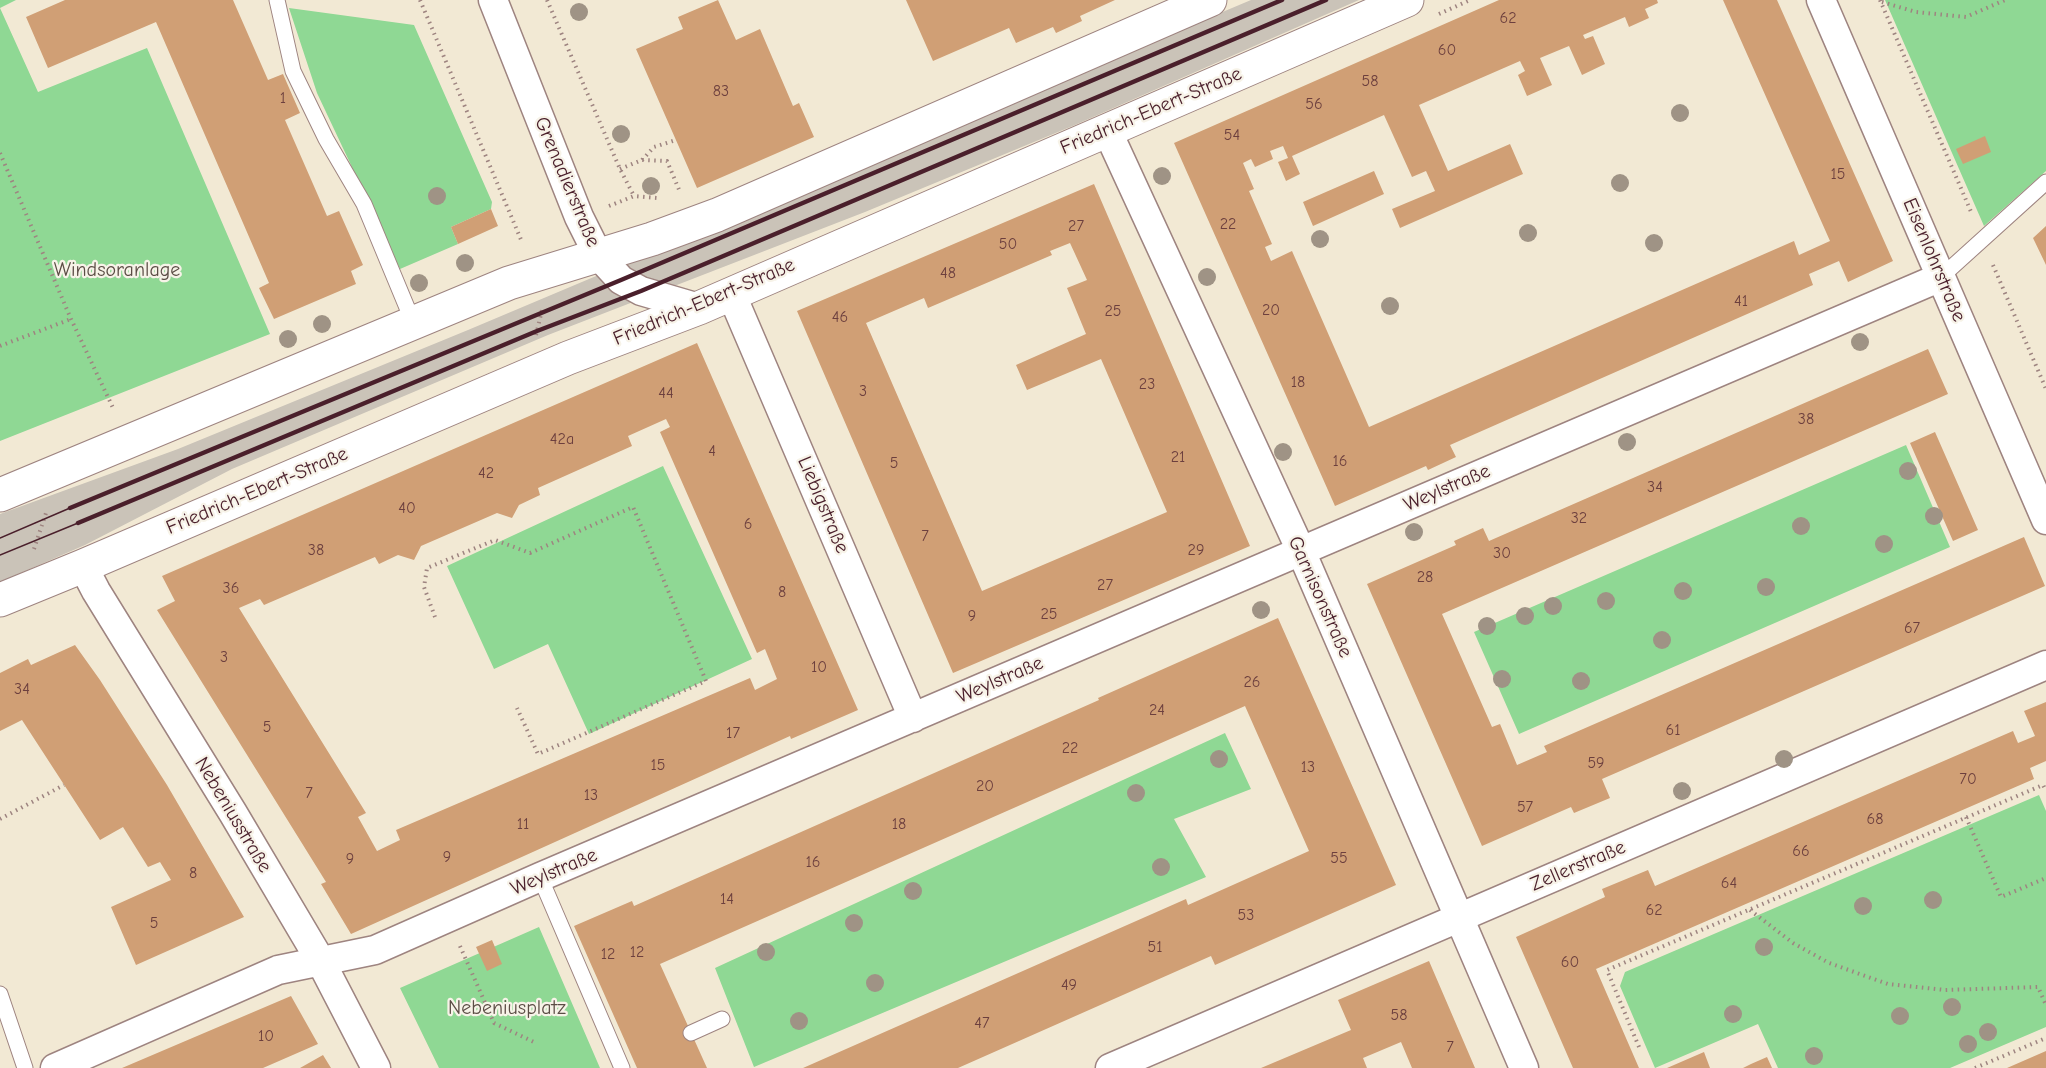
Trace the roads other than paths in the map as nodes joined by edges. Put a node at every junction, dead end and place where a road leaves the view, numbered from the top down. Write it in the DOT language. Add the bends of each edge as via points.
graph roads {
  1 [pos="277,0"];
  2 [pos="494,0"];
  3 [pos="1210,0"];
  4 [pos="1407,0"];
  5 [pos="1821,0"];
  6 [pos="1107,130"];
  7 [pos="2046,182"];
  8 [pos="598,255"];
  9 [pos="1941,277"];
  10 [pos="736,302"];
  11 [pos="699,308"];
  12 [pos="413,322"];
  13 [pos="0,495"];
  14 [pos="2046,520"];
  15 [pos="1300,551"];
  16 [pos="83,566"];
  17 [pos="0,600"];
  18 [pos="2046,665"];
  19 [pos="913,718"];
  20 [pos="540,877"];
  21 [pos="1458,917"];
  22 [pos="320,960"];
  23 [pos="0,994"];
  24 [pos="722,1019"];
  25 [pos="691,1033"];
  26 [pos="625,1063"];
  27 [pos="25,1068"];
  28 [pos="54,1068"];
  29 [pos="376,1068"];
  30 [pos="1110,1068"];
  31 [pos="1524,1068"];
  1 -- 12 [label="lane" via="293,71 364,204"];
  2 -- 8 [label="street, Grenadierstraße" via="579,217"];
  3 -- 8 [label="main road" via="717,215"];
  4 -- 6 [label="main road, Friedrich-Ebert-Straße"];
  5 -- 9 [label="street, Eisenlohrstraße"];
  6 -- 10 [label="main road, Friedrich-Ebert-Straße"];
  6 -- 15 [label="street, Garnisonstraße"];
  7 -- 9 [label="lane"];
  8 -- 11 [label="street, Grenadierstraße" via="621,280 641,291"];
  8 -- 12 [label="main road" via="509,283"];
  9 -- 14 [label="street, Eisenlohrstraße"];
  9 -- 15 [label="street, Weylstraße"];
  10 -- 11 [label="main road, Friedrich-Ebert-Straße"];
  10 -- 19 [label="street, Liebigstraße"];
  11 -- 16 [label="main road, Friedrich-Ebert-Straße" via="568,358"];
  12 -- 13 [label="main road"];
  15 -- 19 [label="street, Weylstraße"];
  15 -- 21 [label="street, Garnisonstraße"];
  16 -- 17 [label="main road, Friedrich-Ebert-Straße"];
  16 -- 22 [label="street, Nebeniusstraße"];
  18 -- 21 [label="street, Zellerstraße"];
  19 -- 20 [label="street, Weylstraße"];
  20 -- 22 [label="street, Weylstraße" via="375,950"];
  20 -- 26 [label="lane"];
  21 -- 30 [label="street, Zellerstraße"];
  21 -- 31 [label="street, Garnisonstraße"];
  22 -- 28 [label="street, Weylstraße" via="278,970"];
  22 -- 29 [label="street, Nebeniusstraße"];
  23 -- 27 [label="lane"];
  24 -- 25 [label="lane"];
}
